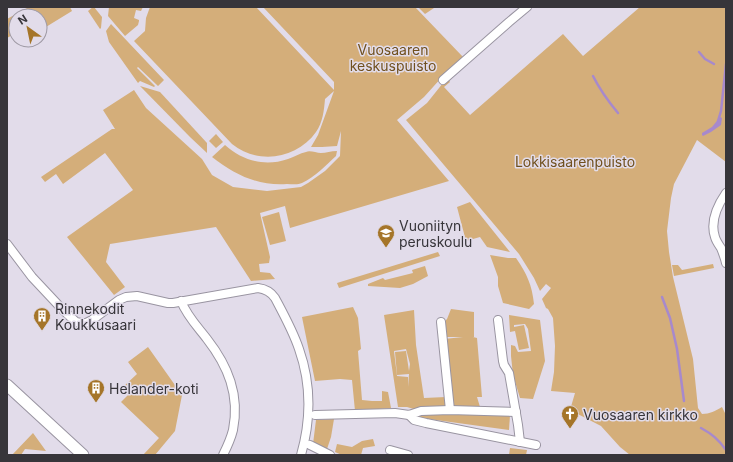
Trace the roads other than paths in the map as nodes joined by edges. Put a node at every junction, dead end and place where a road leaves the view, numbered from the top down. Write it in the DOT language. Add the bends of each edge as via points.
graph roads {
  1 [pos="527,7"];
  2 [pos="443,80"];
  3 [pos="726,193"];
  4 [pos="7,244"];
  5 [pos="726,263"];
  6 [pos="182,301"];
  7 [pos="498,320"];
  8 [pos="441,322"];
  9 [pos="7,385"];
  10 [pos="450,410"];
  11 [pos="516,412"];
  12 [pos="315,415"];
  13 [pos="408,415"];
  14 [pos="520,442"];
  15 [pos="310,445"];
  16 [pos="536,445"];
  17 [pos="390,450"];
  18 [pos="83,455"];
  19 [pos="223,455"];
  20 [pos="301,455"];
  21 [pos="330,455"];
  22 [pos="408,455"];
  1 -- 2 [label="street"];
  3 -- 5 [label="street" via="713,219 715,237"];
  4 -- 6 [label="street" via="32,277 76,322 86,323 92,320 126,297 136,296 168,303"];
  6 -- 19 [label="street" via="188,316 218,354 232,384 235,415 233,430"];
  6 -- 20 [label="street" via="258,288 272,294 295,337 306,374 308,415"];
  7 -- 11 [label="street" via="503,361 509,373"];
  8 -- 10 [label="street"];
  9 -- 18 [label="main road"];
  10 -- 11 [label="street"];
  10 -- 13 [label="street" via="420,411"];
  11 -- 14 [label="street"];
  12 -- 13 [label="street"];
  13 -- 14 [label="street" via="414,420 426,423"];
  14 -- 16 [label="street"];
  15 -- 21 [label="street"];
  17 -- 22 [label="street"];
}
